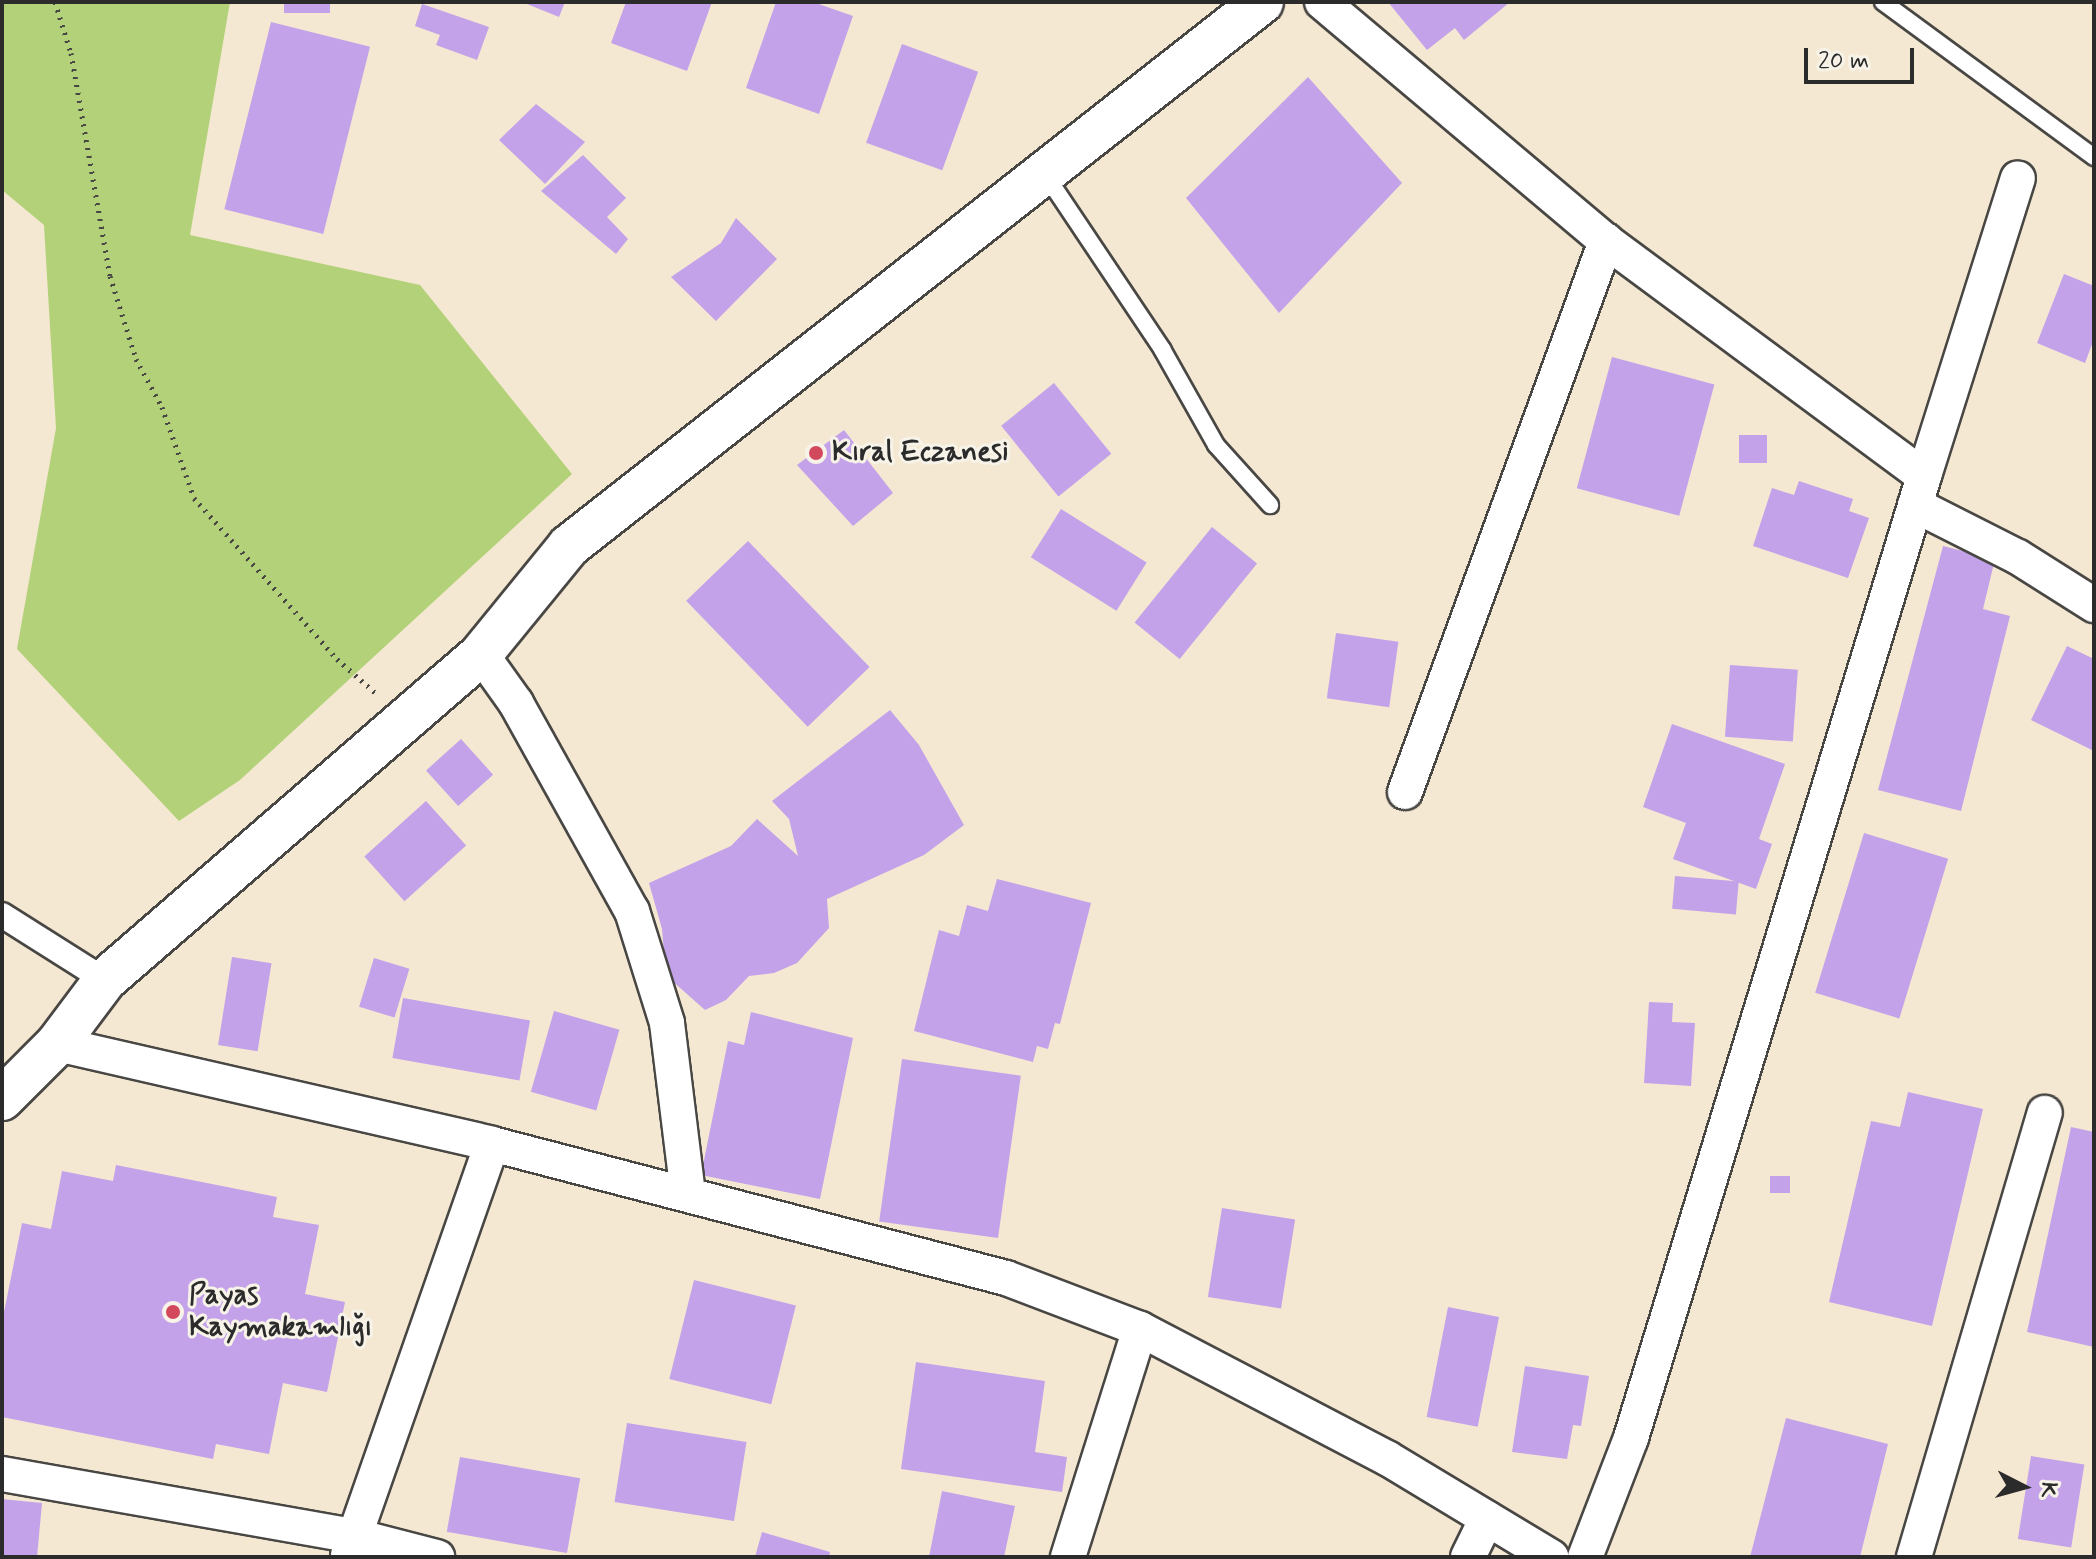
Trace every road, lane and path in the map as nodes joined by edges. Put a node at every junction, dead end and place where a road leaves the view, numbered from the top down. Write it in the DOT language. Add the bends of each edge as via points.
graph roads {
  1 [pos="55,2"];
  2 [pos="1262,2"];
  3 [pos="1322,2"];
  4 [pos="1883,2"];
  5 [pos="2094,157"];
  6 [pos="1044,173"];
  7 [pos="2018,178"];
  8 [pos="1606,241"];
  9 [pos="1920,490"];
  10 [pos="1270,505"];
  11 [pos="2094,605"];
  12 [pos="481,654"];
  13 [pos="405,720"];
  14 [pos="1405,792"];
  15 [pos="2,915"];
  16 [pos="105,980"];
  17 [pos="57,1044"];
  18 [pos="2,1099"];
  19 [pos="2045,1113"];
  20 [pos="492,1144"];
  21 [pos="688,1193"];
  22 [pos="1140,1329"];
  23 [pos="2,1474"];
  24 [pos="1487,1518"];
  25 [pos="351,1546"];
  26 [pos="437,1557"];
  27 [pos="1068,1557"];
  28 [pos="1468,1557"];
  29 [pos="1551,1557"];
  30 [pos="1585,1557"];
  31 [pos="1914,1557"];
  1 -- 13 [label="path" via="71,53 110,276 136,359 162,407 194,498 337,659"];
  2 -- 6 [label="street"];
  3 -- 8 [label="street"];
  4 -- 5 [label="lane"];
  6 -- 10 [label="lane" via="1162,349 1216,445"];
  6 -- 12 [label="street" via="569,546"];
  7 -- 9 [label="street"];
  8 -- 9 [label="street"];
  8 -- 14 [label="street"];
  9 -- 11 [label="street"];
  9 -- 30 [label="street" via="1631,1438"];
  12 -- 13 [label="street"];
  12 -- 21 [label="street" via="516,703 632,911 667,1023"];
  13 -- 16 [label="street"];
  15 -- 16 [label="street"];
  16 -- 17 [label="street"];
  17 -- 18 [label="street"];
  17 -- 20 [label="street"];
  19 -- 31 [label="street"];
  20 -- 21 [label="street"];
  20 -- 25 [label="street"];
  21 -- 22 [label="street" via="1006,1278"];
  22 -- 24 [label="street" via="1387,1458"];
  22 -- 27 [label="street"];
  23 -- 25 [label="street"];
  24 -- 28 [label="street"];
  24 -- 29 [label="street"];
  25 -- 26 [label="street"];
}
